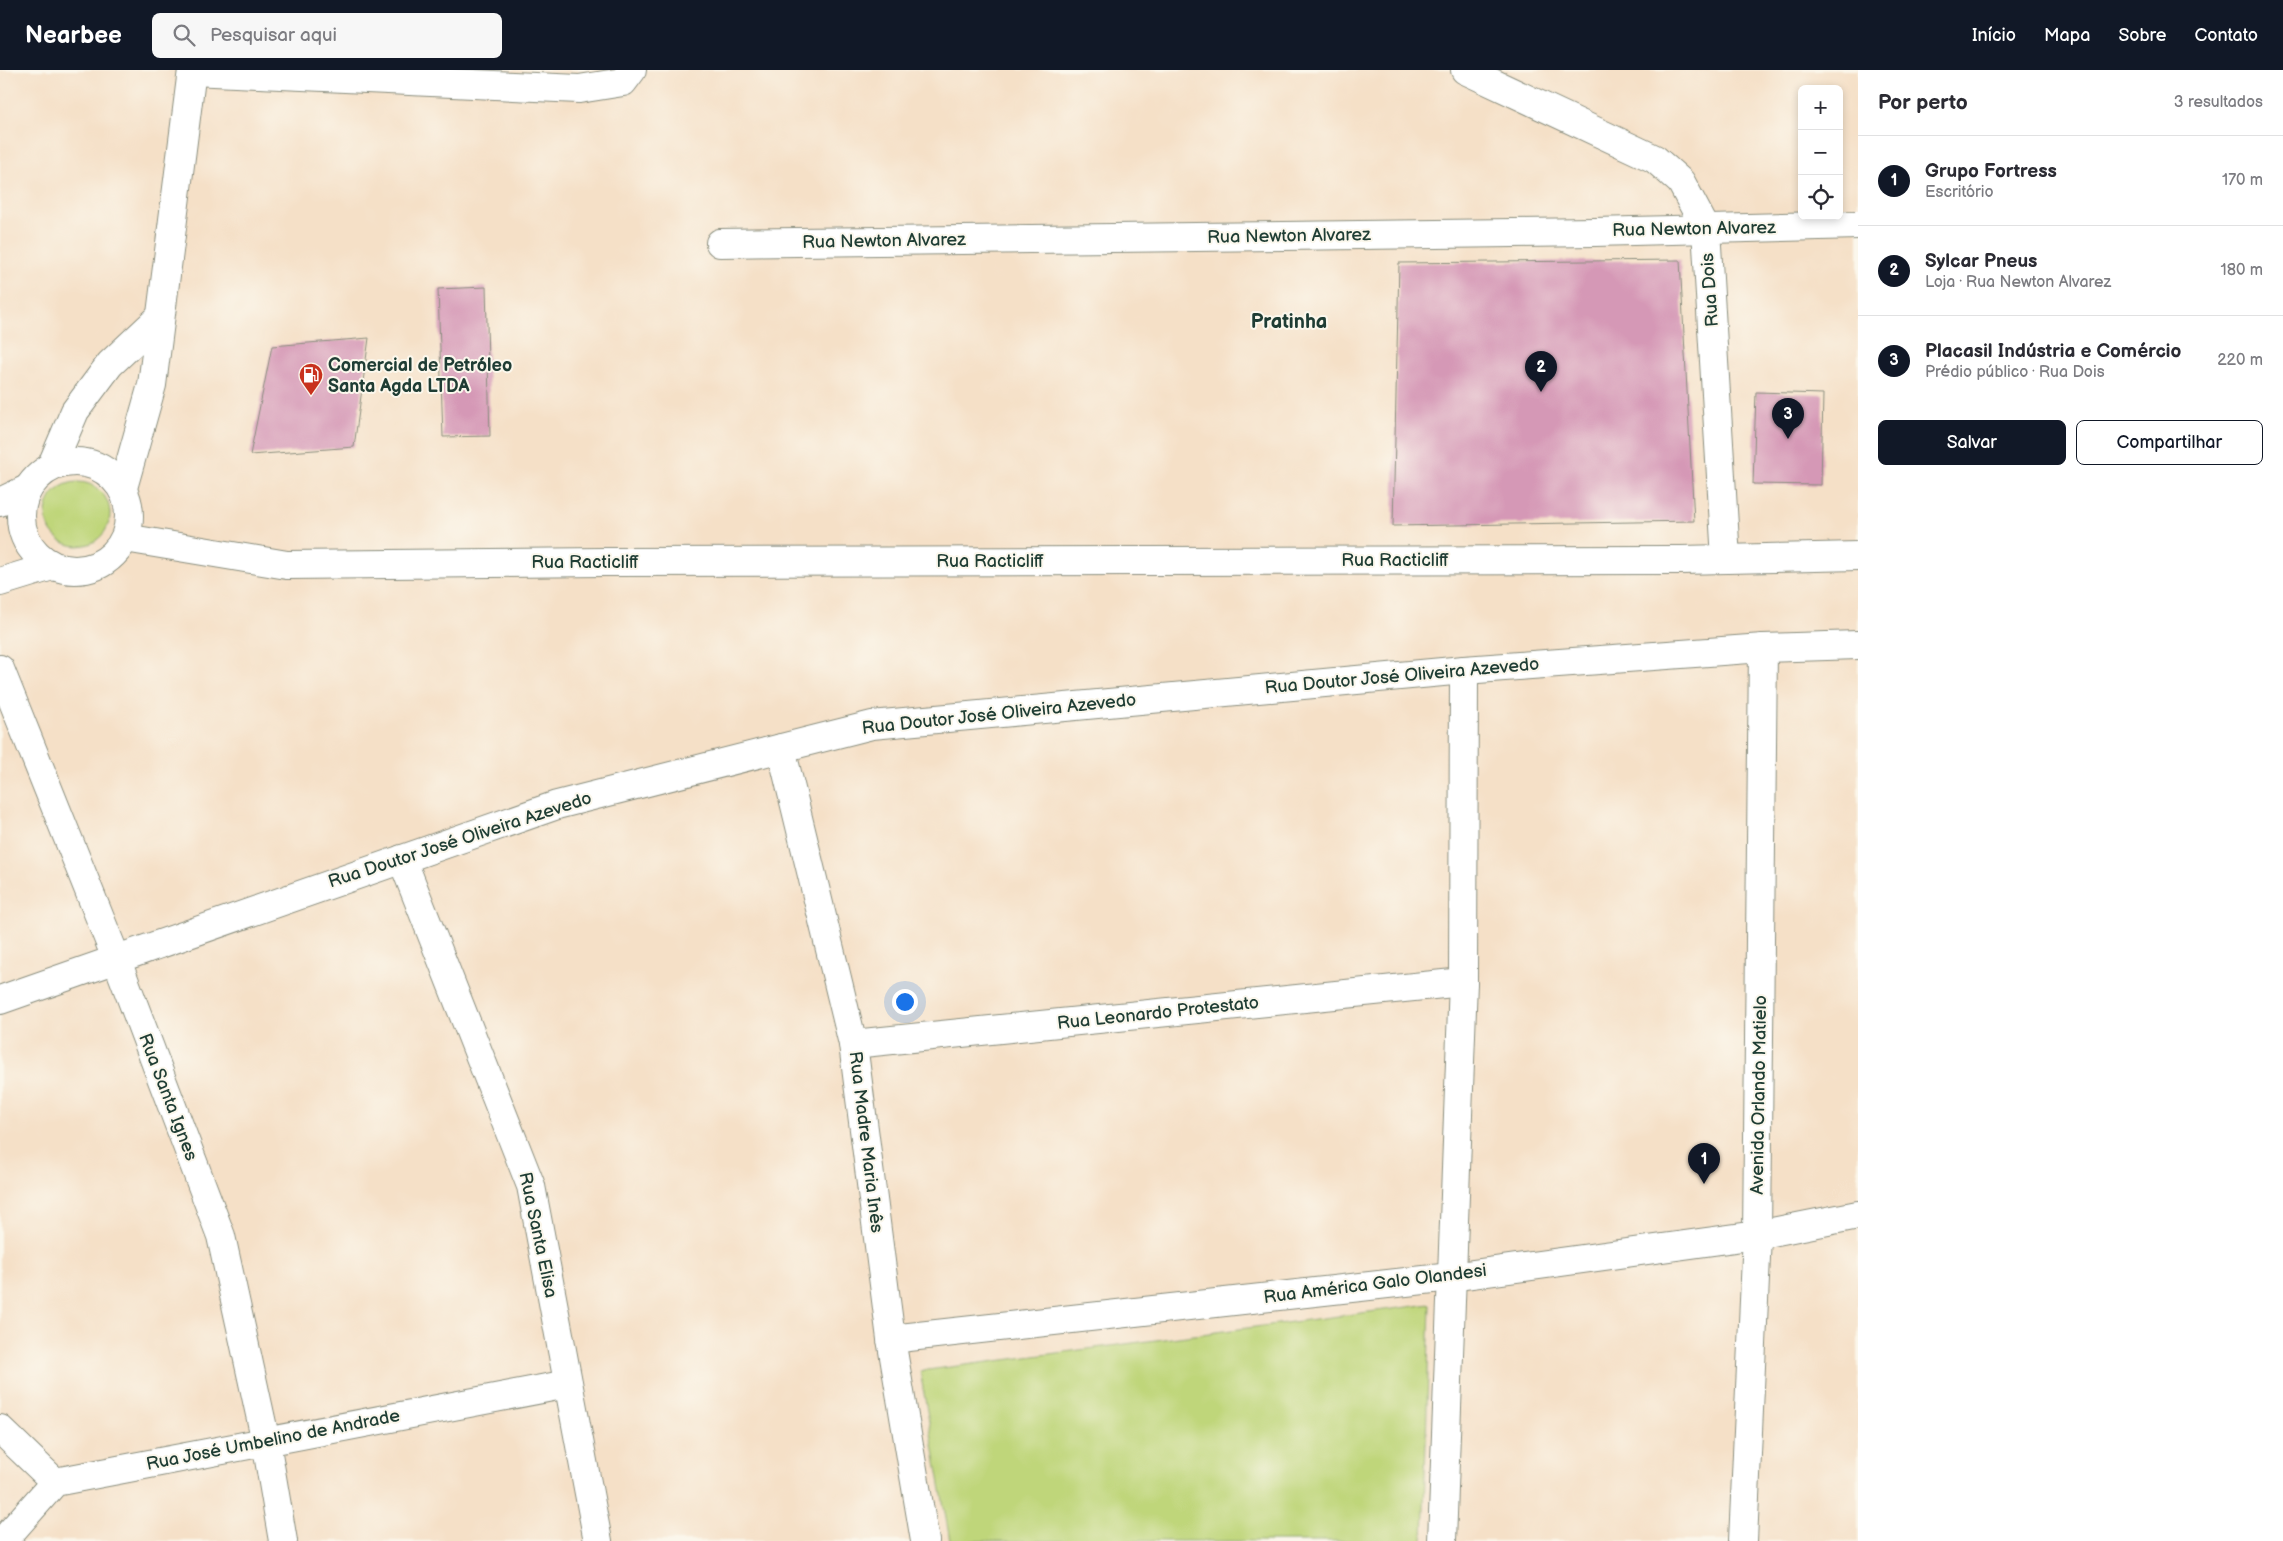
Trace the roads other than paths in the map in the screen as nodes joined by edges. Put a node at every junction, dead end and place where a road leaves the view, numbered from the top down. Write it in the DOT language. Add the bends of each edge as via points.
graph roads {
  1 [pos="192,70"];
  2 [pos="632,70"];
  3 [pos="1465,70"];
  4 [pos="1858,225"];
  5 [pos="1706,229"];
  6 [pos="720,243"];
  7 [pos="159,318"];
  8 [pos="51,467"];
  9 [pos="123,488"];
  10 [pos="27,489"];
  11 [pos="0,502"];
  12 [pos="125,538"];
  13 [pos="1858,556"];
  14 [pos="1726,559"];
  15 [pos="52,566"];
  16 [pos="0,582"];
  17 [pos="1858,645"];
  18 [pos="1763,648"];
  19 [pos="0,669"];
  20 [pos="1464,670"];
  21 [pos="780,748"];
  22 [pos="402,858"];
  23 [pos="116,958"];
  24 [pos="1463,982"];
  25 [pos="0,1000"];
  26 [pos="853,1044"];
  27 [pos="1858,1215"];
  28 [pos="1758,1235"];
  29 [pos="1451,1277"];
  30 [pos="891,1339"];
  31 [pos="568,1384"];
  32 [pos="0,1429"];
  33 [pos="266,1442"];
  34 [pos="54,1482"];
  35 [pos="3,1541"];
  36 [pos="283,1541"];
  37 [pos="598,1541"];
  38 [pos="924,1541"];
  39 [pos="1442,1541"];
  40 [pos="1744,1541"];
  1 -- 2 [label="street" via="579,89 623,82"];
  1 -- 7 [label="street"];
  3 -- 5 [label="street, Rua Dois" via="1655,159 1681,182"];
  4 -- 5 [label="street, Rua Newton Alvarez"];
  5 -- 6 [label="street, Rua Newton Alvarez"];
  5 -- 14 [label="street, Rua Dois"];
  7 -- 8 [label="street" via="110,364 75,411"];
  7 -- 9 [label="street" via="152,385"];
  8 -- 9 [label="street" via="83,462 99,467"];
  8 -- 10 [label="street"];
  9 -- 12 [label="street" via="130,522"];
  10 -- 11 [label="street"];
  10 -- 15 [label="street" via="21,507 21,525 32,550"];
  12 -- 14 [label="street, Rua Racticliff" via="287,565"];
  12 -- 15 [label="street" via="116,553 102,564 86,570 69,571"];
  13 -- 14 [label="street, Rua Racticliff"];
  15 -- 16 [label="street"];
  17 -- 18 [label="street, Rua Doutor José Oliveira Azevedo"];
  18 -- 20 [label="street, Rua Doutor José Oliveira Azevedo"];
  18 -- 28 [label="street, Avenida Orlando Matielo"];
  19 -- 23 [label="street, Rua Santa Ignes"];
  20 -- 21 [label="street, Rua Doutor José Oliveira Azevedo" via="872,724"];
  20 -- 24 [label="street"];
  21 -- 22 [label="street, Rua Doutor José Oliveira Azevedo" via="556,805"];
  21 -- 26 [label="street, Rua Madre Maria Inês"];
  22 -- 23 [label="street, Rua Doutor José Oliveira Azevedo"];
  22 -- 31 [label="street, Rua Santa Elisa" via="532,1186"];
  23 -- 25 [label="street, Rua Doutor José Oliveira Azevedo"];
  23 -- 33 [label="street, Rua Santa Ignes" via="221,1236"];
  24 -- 26 [label="street, Rua Leonardo Protestato"];
  24 -- 29 [label="street"];
  26 -- 30 [label="street, Rua Madre Maria Inês"];
  27 -- 28 [label="street, Rua América Galo Olandesi"];
  28 -- 29 [label="street, Rua América Galo Olandesi"];
  28 -- 40 [label="street, Avenida Orlando Matielo"];
  29 -- 30 [label="street, Rua América Galo Olandesi"];
  29 -- 39 [label="street"];
  30 -- 38 [label="street, Rua Madre Maria Inês"];
  31 -- 33 [label="street, Rua José Umbelino de Andrade"];
  31 -- 37 [label="street, Rua Santa Elisa"];
  32 -- 34 [label="street"];
  33 -- 34 [label="street, Rua José Umbelino de Andrade"];
  33 -- 36 [label="street, Rua Santa Ignes"];
  34 -- 35 [label="street"];
}
